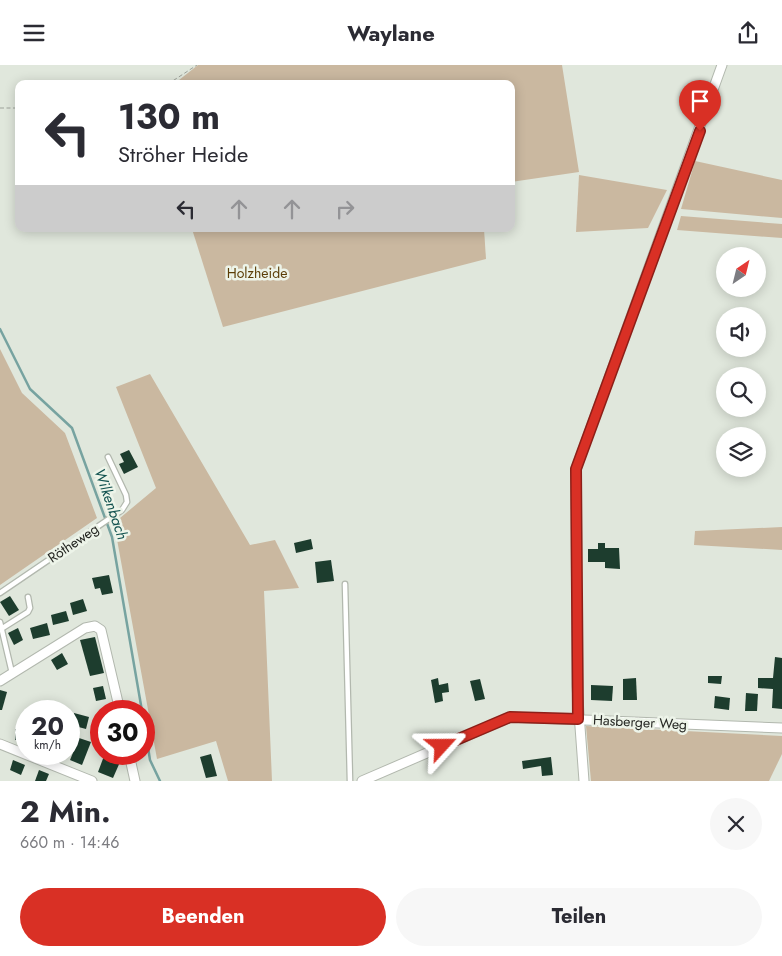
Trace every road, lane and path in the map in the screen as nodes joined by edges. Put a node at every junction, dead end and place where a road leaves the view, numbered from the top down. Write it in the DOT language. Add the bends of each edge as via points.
graph roads {
  1 [pos="197,65"];
  2 [pos="722,65"];
  3 [pos="174,80"];
  4 [pos="0,108"];
  5 [pos="15,109"];
  6 [pos="108,457"];
  7 [pos="345,584"];
  8 [pos="0,593"];
  9 [pos="28,597"];
  10 [pos="0,622"];
  11 [pos="2,629"];
  12 [pos="12,673"];
  13 [pos="0,681"];
  14 [pos="117,700"];
  15 [pos="578,719"];
  16 [pos="782,728"];
  17 [pos="0,745"];
  18 [pos="131,765"];
  19 [pos="92,781"];
  20 [pos="135,781"];
  21 [pos="350,781"];
  22 [pos="362,781"];
  23 [pos="584,781"];
  1 -- 3 [label="path"];
  2 -- 15 [label="street" via="576,469"];
  4 -- 5 [label="path"];
  6 -- 8 [label="lane, Rötheweg" via="126,495 127,503 122,510"];
  7 -- 21 [label="lane"];
  9 -- 11 [label="lane" via="28,612"];
  10 -- 11 [label="lane"];
  11 -- 12 [label="lane"];
  12 -- 13 [label="street"];
  12 -- 14 [label="street" via="85,628 95,627 101,630"];
  15 -- 16 [label="street, Hasberger Weg"];
  15 -- 22 [label="street, Hasberger Weg" via="510,717"];
  15 -- 23 [label="street"];
  17 -- 19 [label="street"];
  18 -- 20 [label="street"];
}
